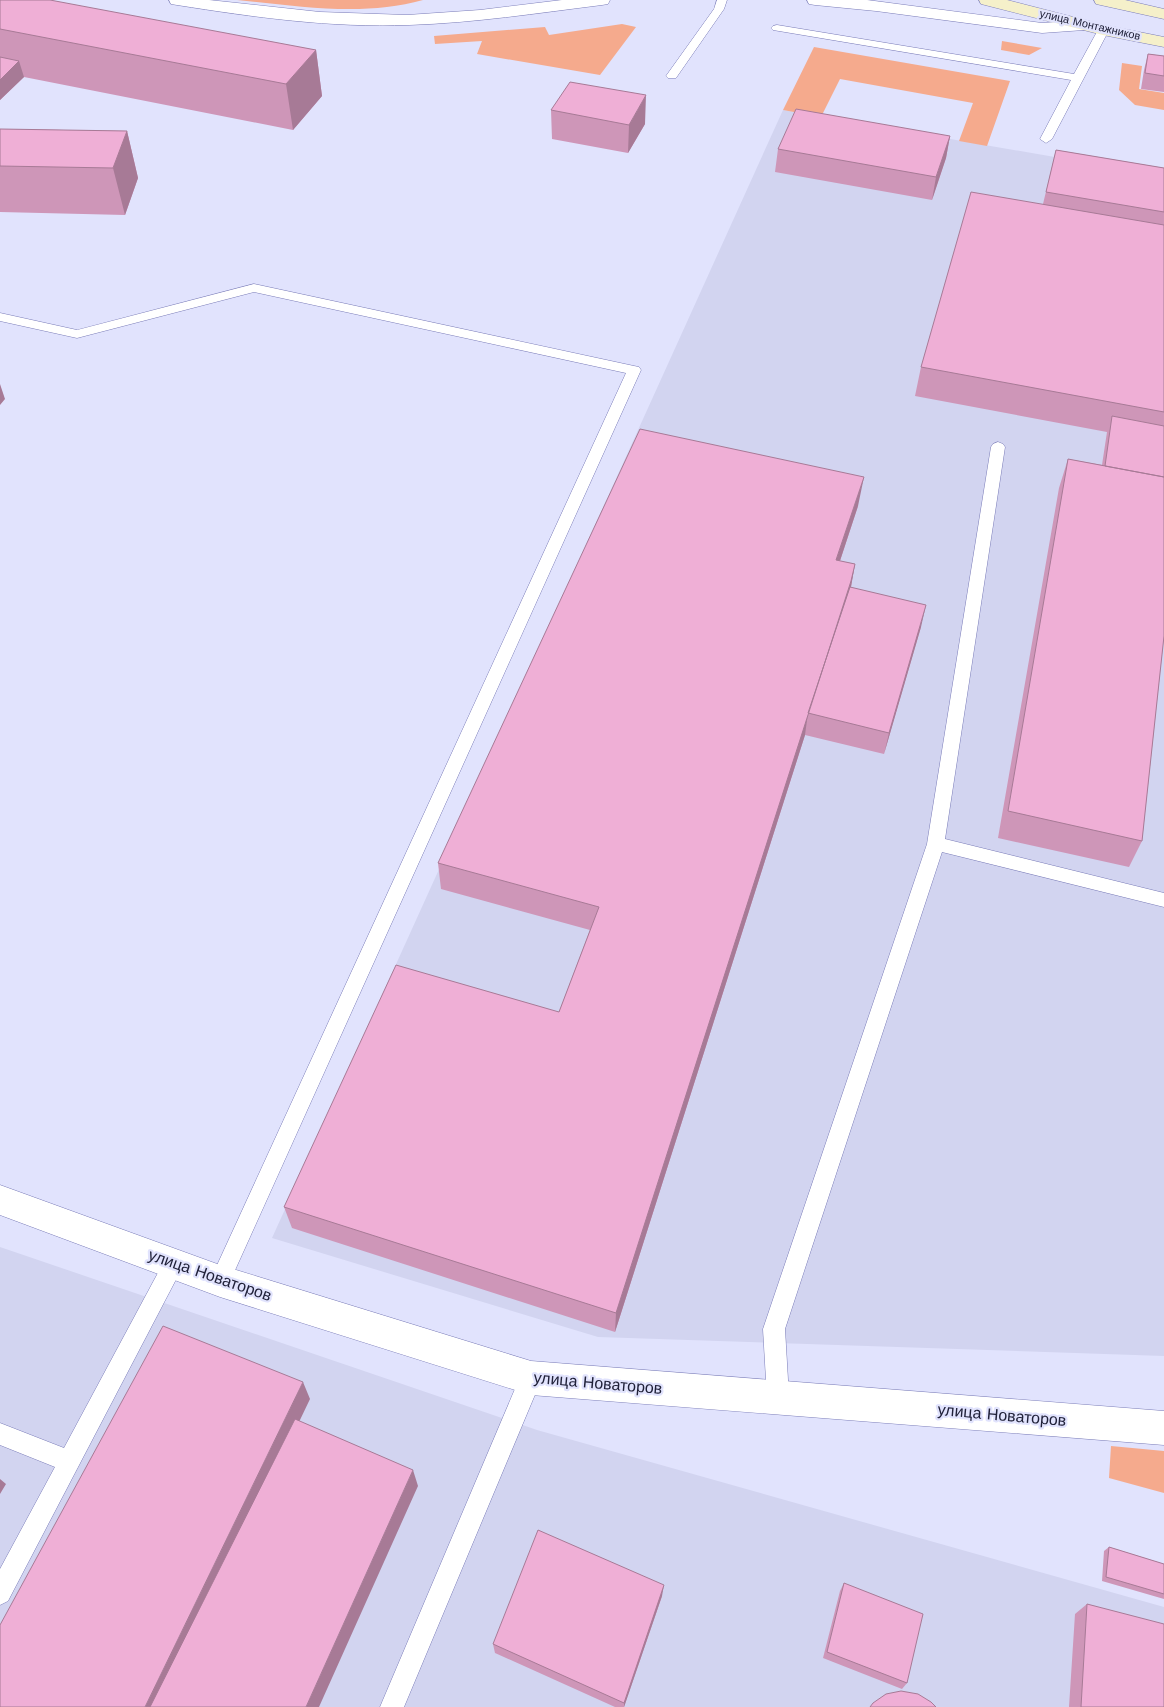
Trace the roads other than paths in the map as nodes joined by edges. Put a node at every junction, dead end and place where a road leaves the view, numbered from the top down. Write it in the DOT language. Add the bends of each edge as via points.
graph roads {
  1 [pos="177,0"];
  2 [pos="602,0"];
  3 [pos="722,0"];
  4 [pos="815,0"];
  5 [pos="987,0"];
  6 [pos="1102,0"];
  7 [pos="1164,14"];
  8 [pos="1084,24"];
  9 [pos="777,28"];
  10 [pos="1103,30"];
  11 [pos="1164,42"];
  12 [pos="1164,51"];
  13 [pos="672,76"];
  14 [pos="1077,78"];
  15 [pos="1046,139"];
  16 [pos="0,317"];
  17 [pos="998,447"];
  18 [pos="936,844"];
  19 [pos="1164,900"];
  20 [pos="0,1200"];
  21 [pos="174,1263"];
  22 [pos="220,1281"];
  23 [pos="531,1378"];
  24 [pos="778,1397"];
  25 [pos="1164,1428"];
  26 [pos="0,1434"];
  27 [pos="69,1461"];
  28 [pos="0,1593"];
  29 [pos="392,1707"];
  1 -- 2 [label="street" via="251,13 325,19 408,20"];
  3 -- 13 [label="lane"];
  4 -- 8 [label="street" via="1042,28"];
  5 -- 8 [label="main road, улица Монтажников"];
  6 -- 7 [label="main road, улица Монтажников"];
  8 -- 10 [label="main road, улица Монтажников"];
  9 -- 14 [label="lane"];
  10 -- 11 [label="main road, улица Монтажников"];
  10 -- 12 [label="main road"];
  10 -- 14 [label="lane"];
  14 -- 15 [label="lane"];
  16 -- 22 [label="lane" via="77,334 254,288 634,370"];
  17 -- 18 [label="lane"];
  18 -- 19 [label="lane"];
  18 -- 24 [label="lane" via="774,1329"];
  20 -- 21 [label="street, улица Новаторов"];
  21 -- 22 [label="street, улица Новаторов"];
  21 -- 27 [label="lane"];
  22 -- 23 [label="street, улица Новаторов"];
  23 -- 24 [label="street, улица Новаторов"];
  23 -- 29 [label="lane"];
  24 -- 25 [label="street, улица Новаторов"];
  26 -- 27 [label="lane"];
  27 -- 28 [label="lane"];
}
